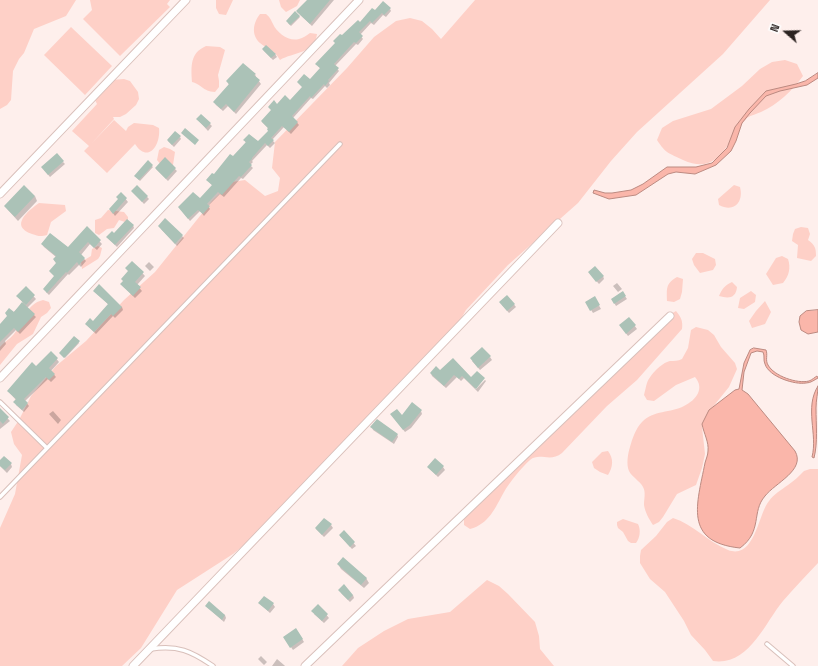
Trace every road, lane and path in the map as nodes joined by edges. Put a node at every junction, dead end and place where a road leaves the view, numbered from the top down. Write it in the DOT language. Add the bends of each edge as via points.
graph roads {
  1 [pos="186,0"];
  2 [pos="359,0"];
  3 [pos="340,144"];
  4 [pos="0,194"];
  5 [pos="558,223"];
  6 [pos="670,316"];
  7 [pos="0,378"];
  8 [pos="0,402"];
  9 [pos="47,448"];
  10 [pos="0,497"];
  11 [pos="767,644"];
  12 [pos="148,650"];
  13 [pos="133,666"];
  14 [pos="213,666"];
  15 [pos="305,666"];
  16 [pos="793,666"];
  1 -- 4 [label="street"];
  2 -- 7 [label="street"];
  3 -- 9 [label="lane"];
  5 -- 12 [label="street"];
  6 -- 15 [label="street"];
  8 -- 9 [label="lane"];
  9 -- 10 [label="lane"];
  11 -- 16 [label="lane"];
  12 -- 13 [label="street"];
  12 -- 14 [label="lane" via="175,647 198,655"];
}
